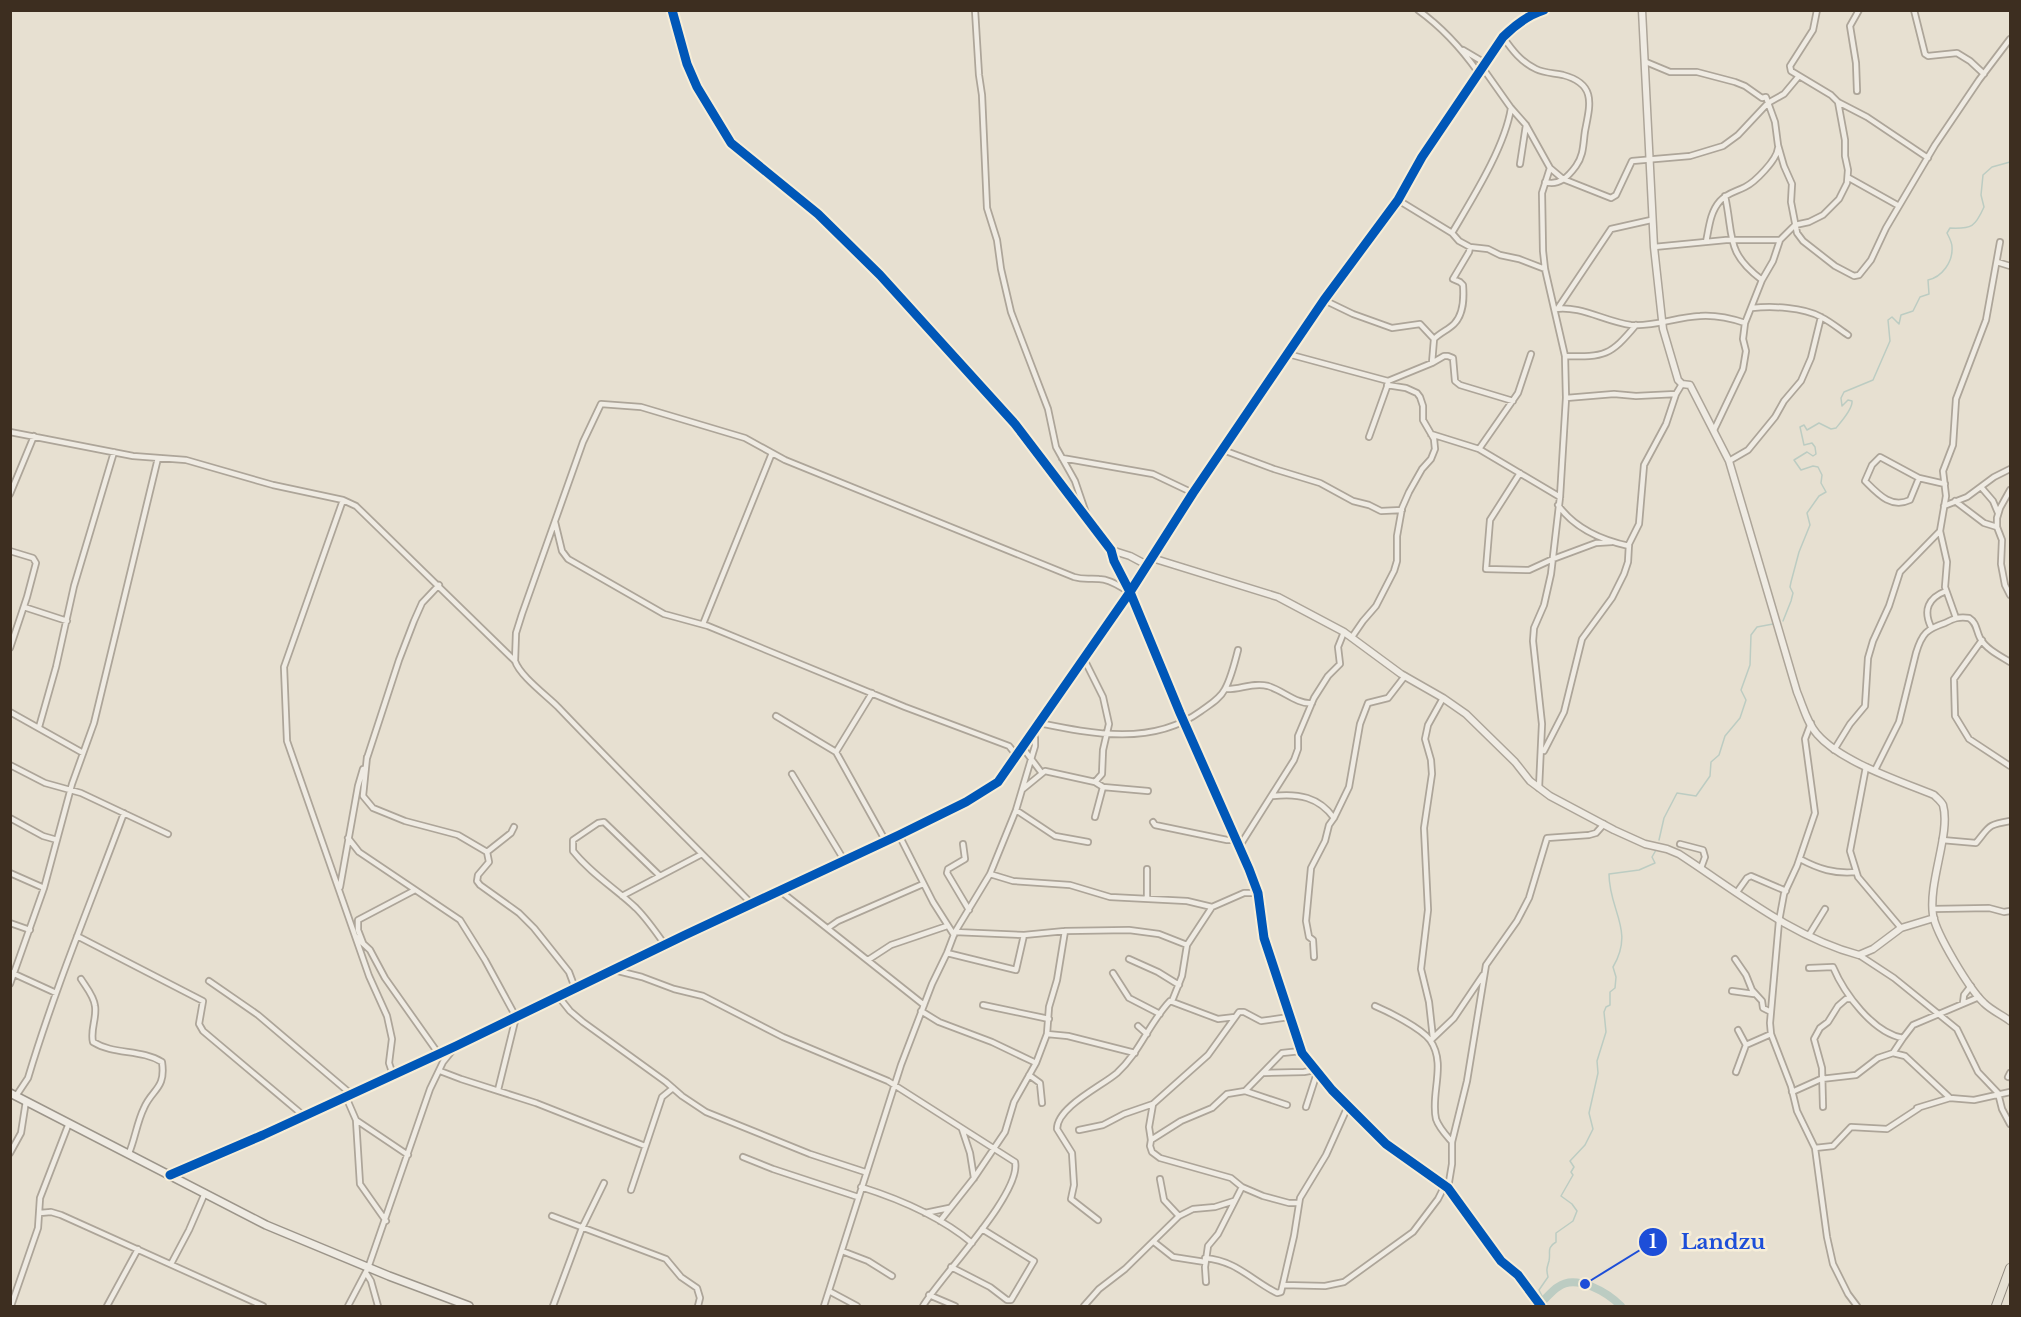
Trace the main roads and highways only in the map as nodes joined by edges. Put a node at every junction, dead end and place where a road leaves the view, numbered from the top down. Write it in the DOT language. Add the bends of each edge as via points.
graph roads {
  1 [pos="13,1094"];
  2 [pos="2010,1268"];
  3 [pos="468,1306"];
  4 [pos="1996,1306"];
  1 -- 3 [label="main road" via="266,1225 367,1271"];
  2 -- 4 [label="main road"];
}
